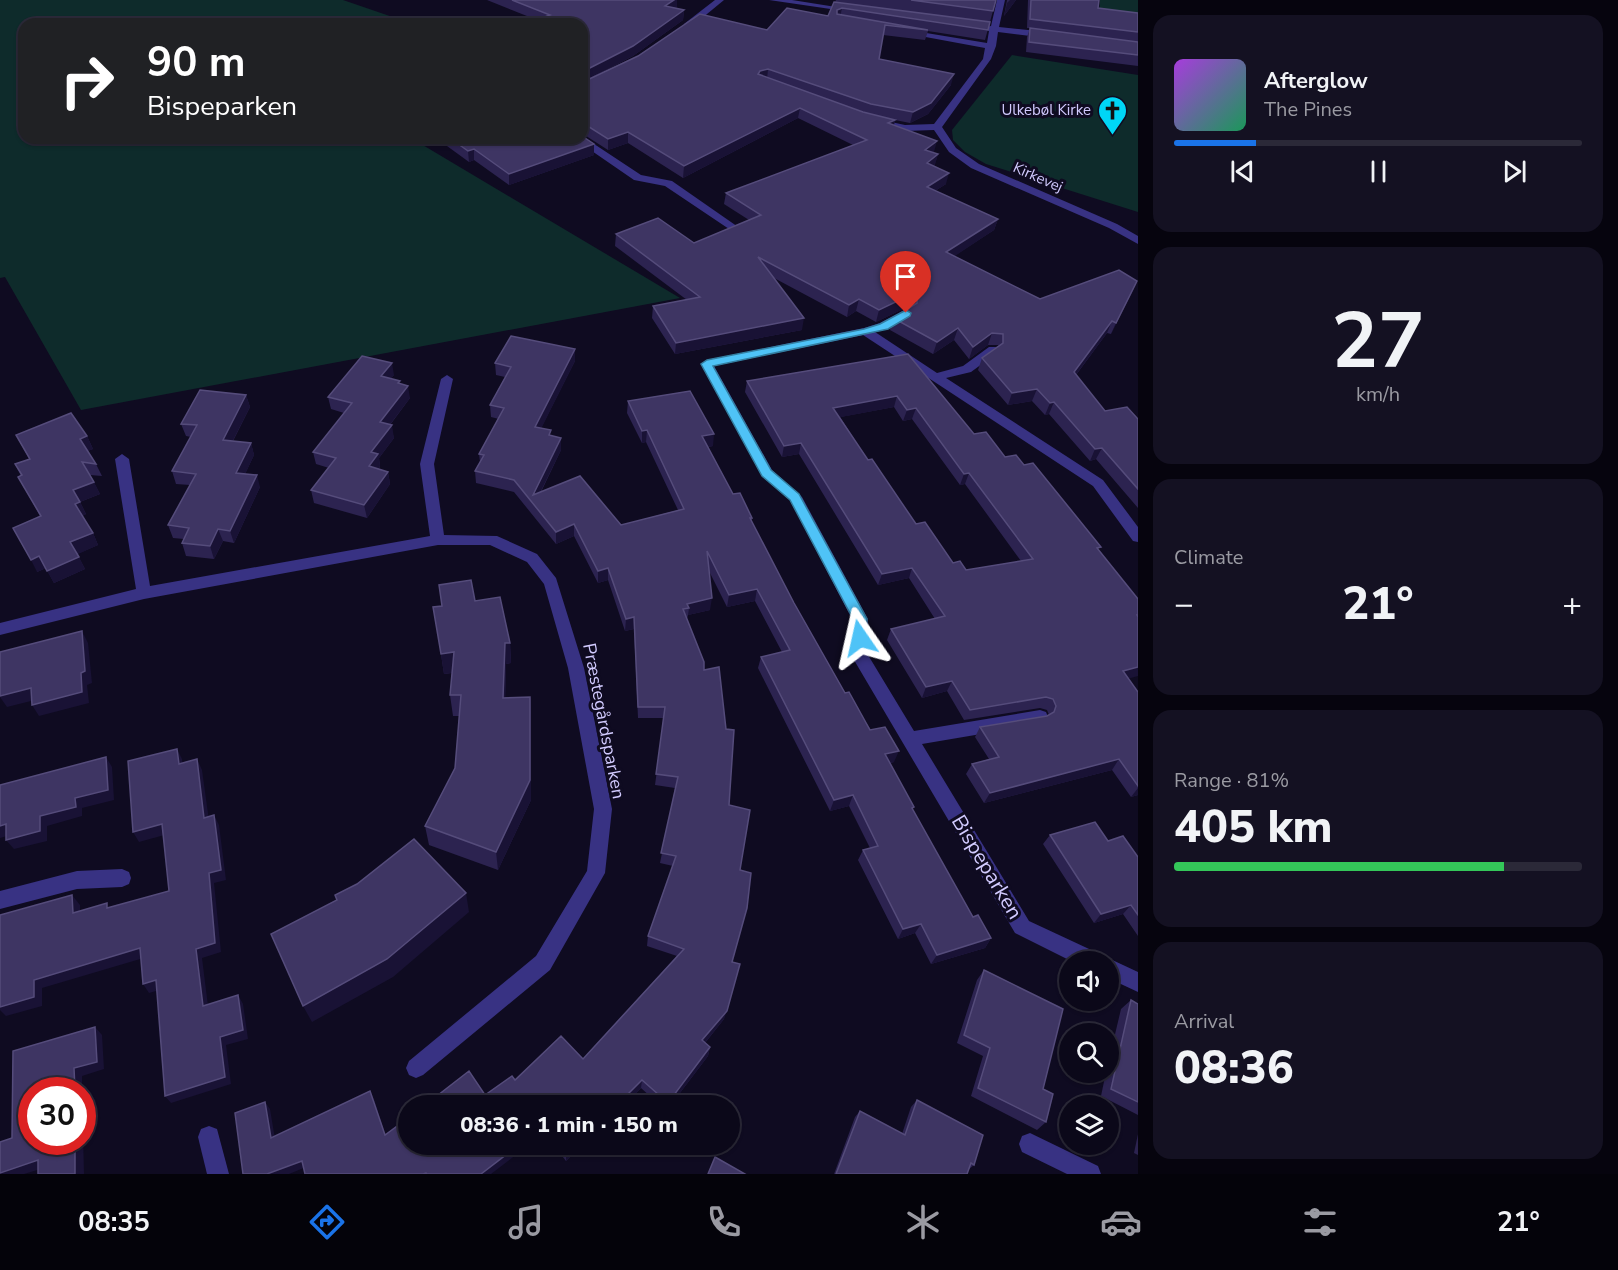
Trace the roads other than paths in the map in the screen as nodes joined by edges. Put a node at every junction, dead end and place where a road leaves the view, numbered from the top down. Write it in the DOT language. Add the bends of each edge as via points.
graph roads {
  1 [pos="720,0"];
  2 [pos="773,0"];
  3 [pos="1001,0"];
  4 [pos="862,12"];
  5 [pos="969,26"];
  6 [pos="683,29"];
  7 [pos="995,29"];
  8 [pos="903,32"];
  9 [pos="1053,36"];
  10 [pos="992,46"];
  11 [pos="865,119"];
  12 [pos="937,128"];
  13 [pos="587,144"];
  14 [pos="736,229"];
  15 [pos="1138,241"];
  16 [pos="906,313"];
  17 [pos="865,332"];
  18 [pos="993,350"];
  19 [pos="935,377"];
  20 [pos="447,379"];
  21 [pos="122,459"];
  22 [pos="1138,537"];
  23 [pos="438,540"];
  24 [pos="144,593"];
  25 [pos="0,629"];
  26 [pos="1040,717"];
  27 [pos="911,739"];
  28 [pos="122,878"];
  29 [pos="0,900"];
  30 [pos="1072,951"];
  31 [pos="1119,973"];
  32 [pos="1138,982"];
  33 [pos="416,1068"];
  34 [pos="209,1137"];
  35 [pos="1030,1144"];
  36 [pos="218,1174"];
  37 [pos="1090,1174"];
  1 -- 6 [label="street"];
  2 -- 4 [label="street"];
  3 -- 7 [label="street"];
  5 -- 7 [label="street"];
  7 -- 9 [label="street"];
  7 -- 10 [label="street"];
  8 -- 10 [label="street"];
  10 -- 12 [label="street" via="987,59"];
  11 -- 12 [label="street" via="905,128"];
  12 -- 15 [label="street, Kirkevej" via="944,143 975,166 1113,226"];
  13 -- 14 [label="street" via="638,178 668,183"];
  16 -- 17 [label="street, Bispeparken"];
  17 -- 19 [label="street"];
  17 -- 27 [label="street, Bispeparken" via="707,364 767,473 795,497 860,619 860,657"];
  18 -- 19 [label="street" via="967,369"];
  19 -- 22 [label="street" via="1098,483"];
  20 -- 23 [label="street" via="427,464"];
  21 -- 24 [label="street"];
  23 -- 24 [label="street, Præstegårdsparken"];
  23 -- 33 [label="street, Præstegårdsparken" via="492,540 531,558 551,582 576,668 603,809 596,873 543,963"];
  24 -- 25 [label="street, Præstegårdsparken"];
  26 -- 27 [label="street"];
  27 -- 30 [label="street, Bispeparken" via="1022,927"];
  28 -- 29 [label="street" via="76,880"];
  31 -- 32 [label="street"];
  34 -- 36 [label="street"];
  35 -- 37 [label="street"];
}
